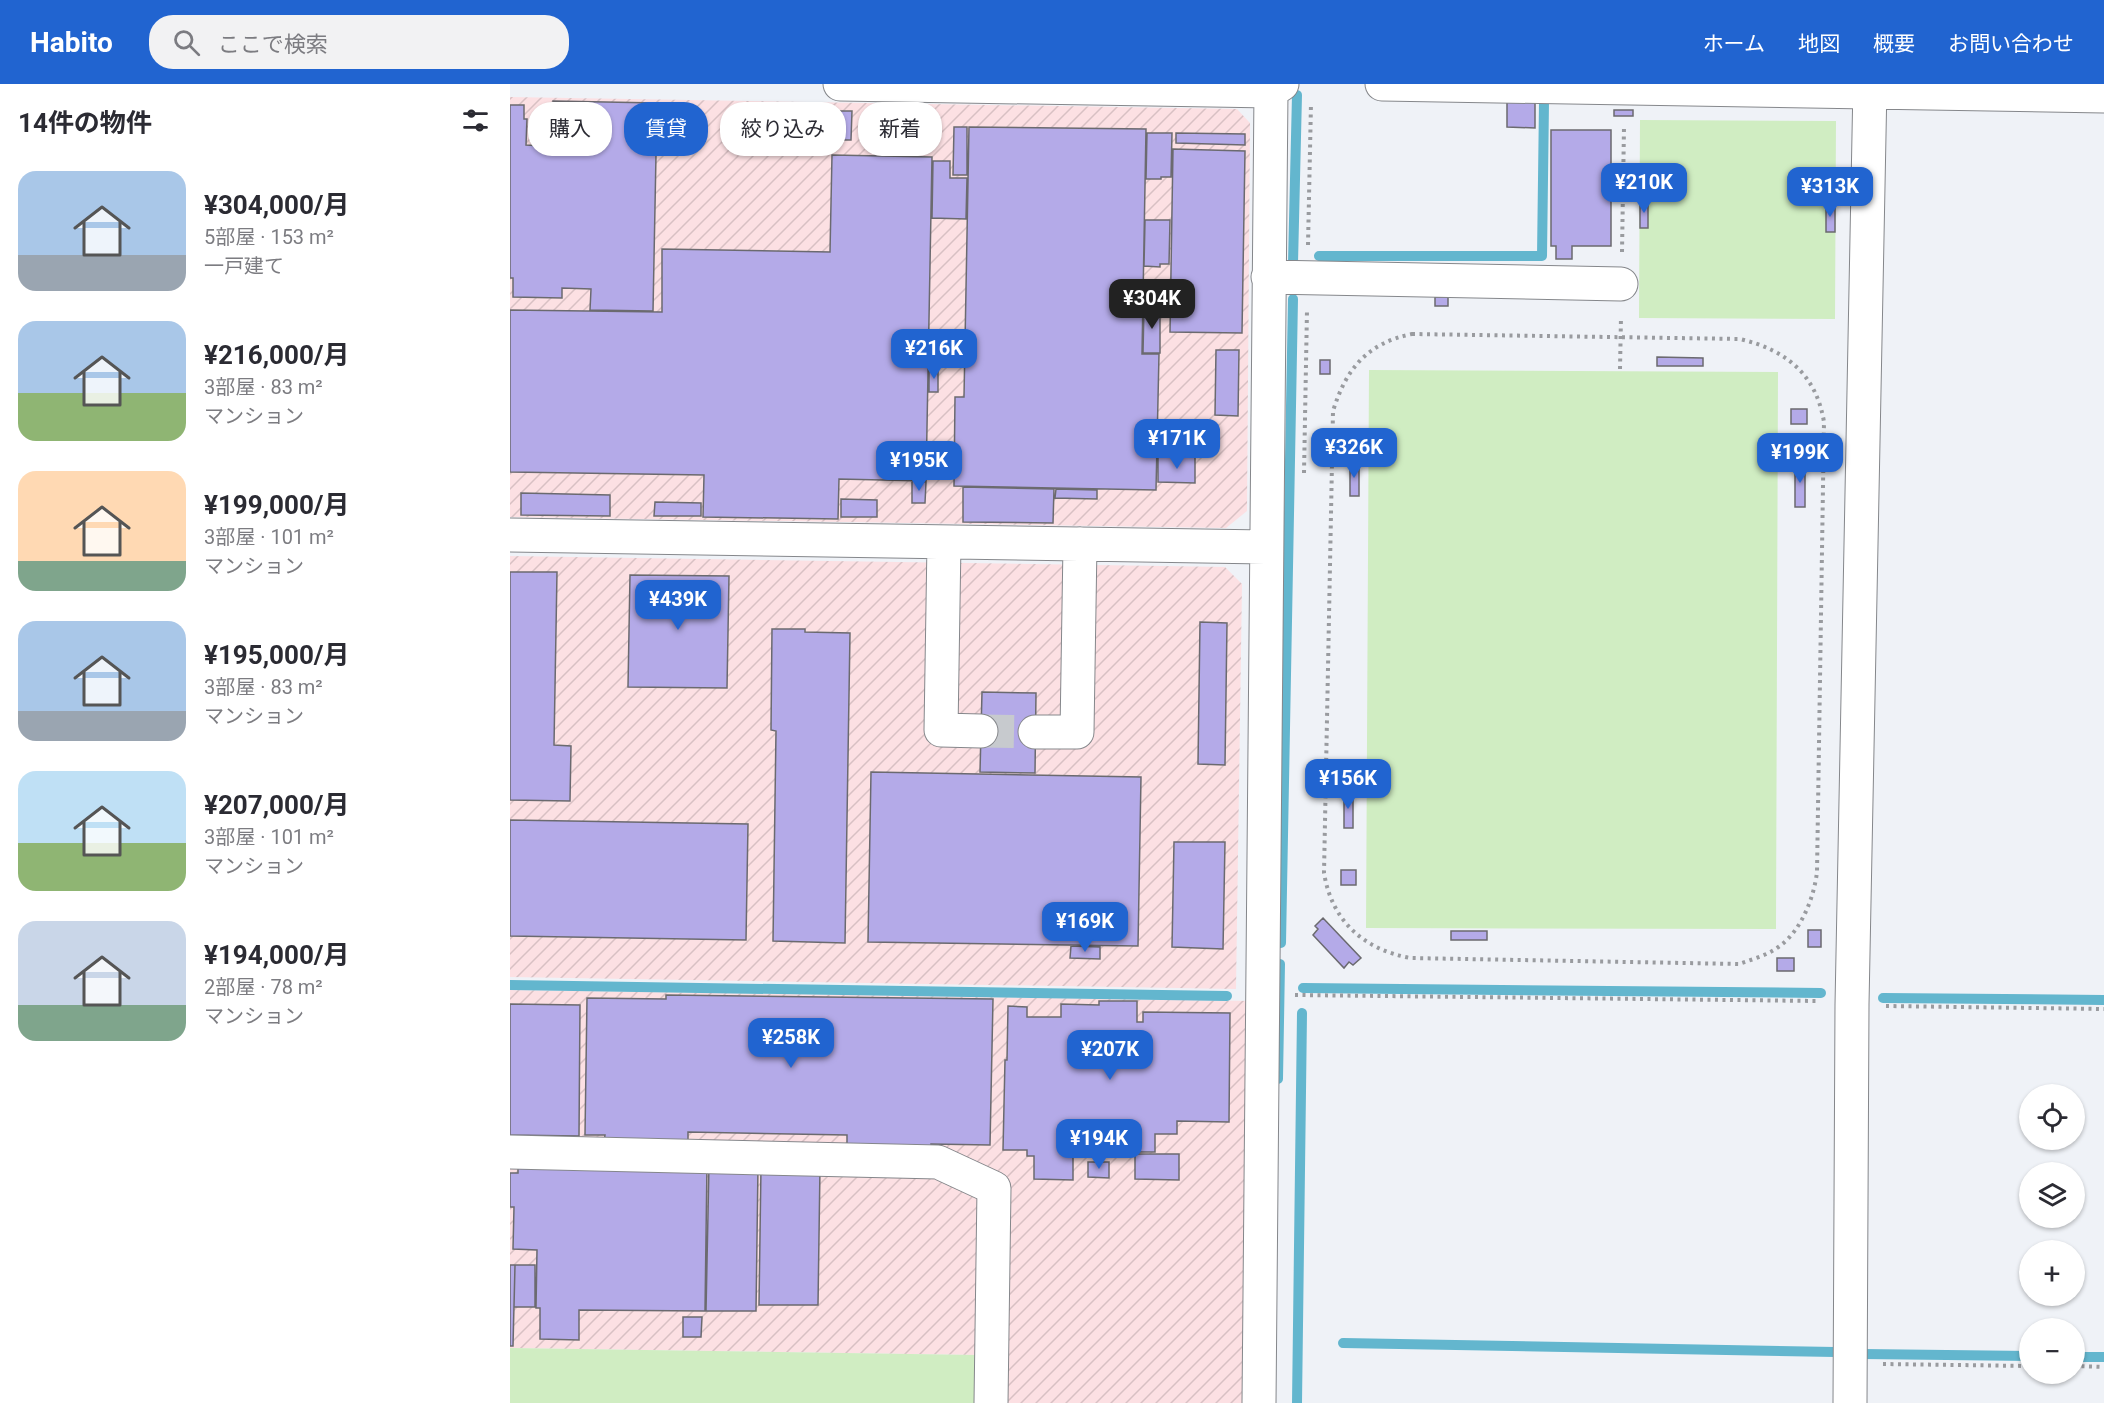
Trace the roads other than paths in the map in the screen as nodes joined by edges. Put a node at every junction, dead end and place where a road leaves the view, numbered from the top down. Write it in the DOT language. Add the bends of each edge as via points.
graph roads {
  1 [pos="840,84"];
  2 [pos="1382,84"];
  3 [pos="1276,87"];
  4 [pos="1870,88"];
  5 [pos="2104,96"];
  6 [pos="1268,277"];
  7 [pos="1621,284"];
  8 [pos="510,535"];
  9 [pos="944,542"];
  10 [pos="1080,544"];
  11 [pos="1265,547"];
  12 [pos="981,731"];
  13 [pos="1035,732"];
  14 [pos="510,1152"];
  15 [pos="991,1403"];
  16 [pos="1258,1403"];
  17 [pos="1850,1403"];
  1 -- 3 [label="street"];
  2 -- 4 [label="street"];
  3 -- 6 [label="street"];
  4 -- 5 [label="street"];
  4 -- 17 [label="street" via="1853,1003"];
  6 -- 7 [label="street"];
  6 -- 11 [label="street"];
  8 -- 9 [label="street"];
  9 -- 10 [label="street"];
  9 -- 12 [label="street" via="941,730"];
  10 -- 11 [label="street"];
  10 -- 13 [label="street" via="1077,732"];
  11 -- 16 [label="street"];
  14 -- 15 [label="street" via="938,1162 994,1188"];
}
